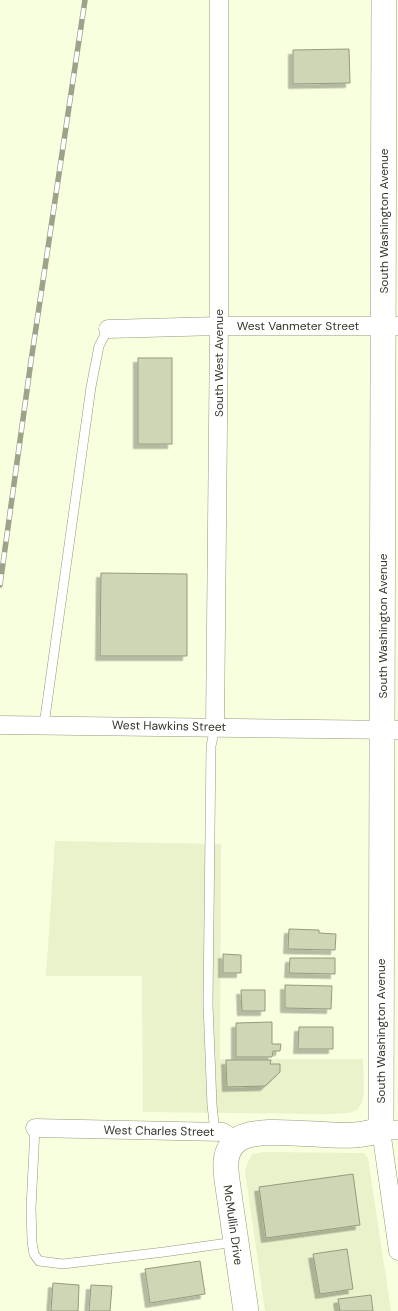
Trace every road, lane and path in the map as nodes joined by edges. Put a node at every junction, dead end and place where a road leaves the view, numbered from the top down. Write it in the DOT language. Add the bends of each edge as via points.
graph roads {
  1 [pos="219,0"];
  2 [pos="384,0"];
  3 [pos="219,326"];
  4 [pos="391,326"];
  5 [pos="108,329"];
  6 [pos="0,725"];
  7 [pos="44,725"];
  8 [pos="215,727"];
  9 [pos="390,730"];
  10 [pos="35,1128"];
  11 [pos="389,1130"];
  12 [pos="226,1137"];
  13 [pos="236,1241"];
  14 [pos="398,1251"];
  15 [pos="246,1311"];
  1 -- 3 [label="street, South West Avenue"];
  2 -- 4 [label="main road, South Washington Avenue"];
  3 -- 4 [label="street, West Vanmeter Street"];
  3 -- 5 [label="street, West Vanmeter Street"];
  3 -- 8 [label="street, South West Avenue"];
  4 -- 9 [label="main road, South Washington Avenue"];
  5 -- 7 [label="lane" via="99,346 91,386"];
  6 -- 7 [label="street, West Hawkins Street"];
  7 -- 8 [label="street, West Hawkins Street"];
  8 -- 9 [label="street, West Hawkins Street"];
  8 -- 12 [label="lane" via="211,746 208,1004 212,1105"];
  9 -- 11 [label="main road, South Washington Avenue" via="386,920"];
  10 -- 12 [label="street, West Charles Street"];
  10 -- 13 [label="lane" via="32,1242 39,1261 63,1264"];
  11 -- 12 [label="main road, West Charles Street" via="356,1136 268,1132"];
  11 -- 14 [label="street, South Washington Avenue"];
  12 -- 13 [label="main road, McMullin Drive" via="225,1166"];
  13 -- 15 [label="main road, McMullin Drive"];
}
